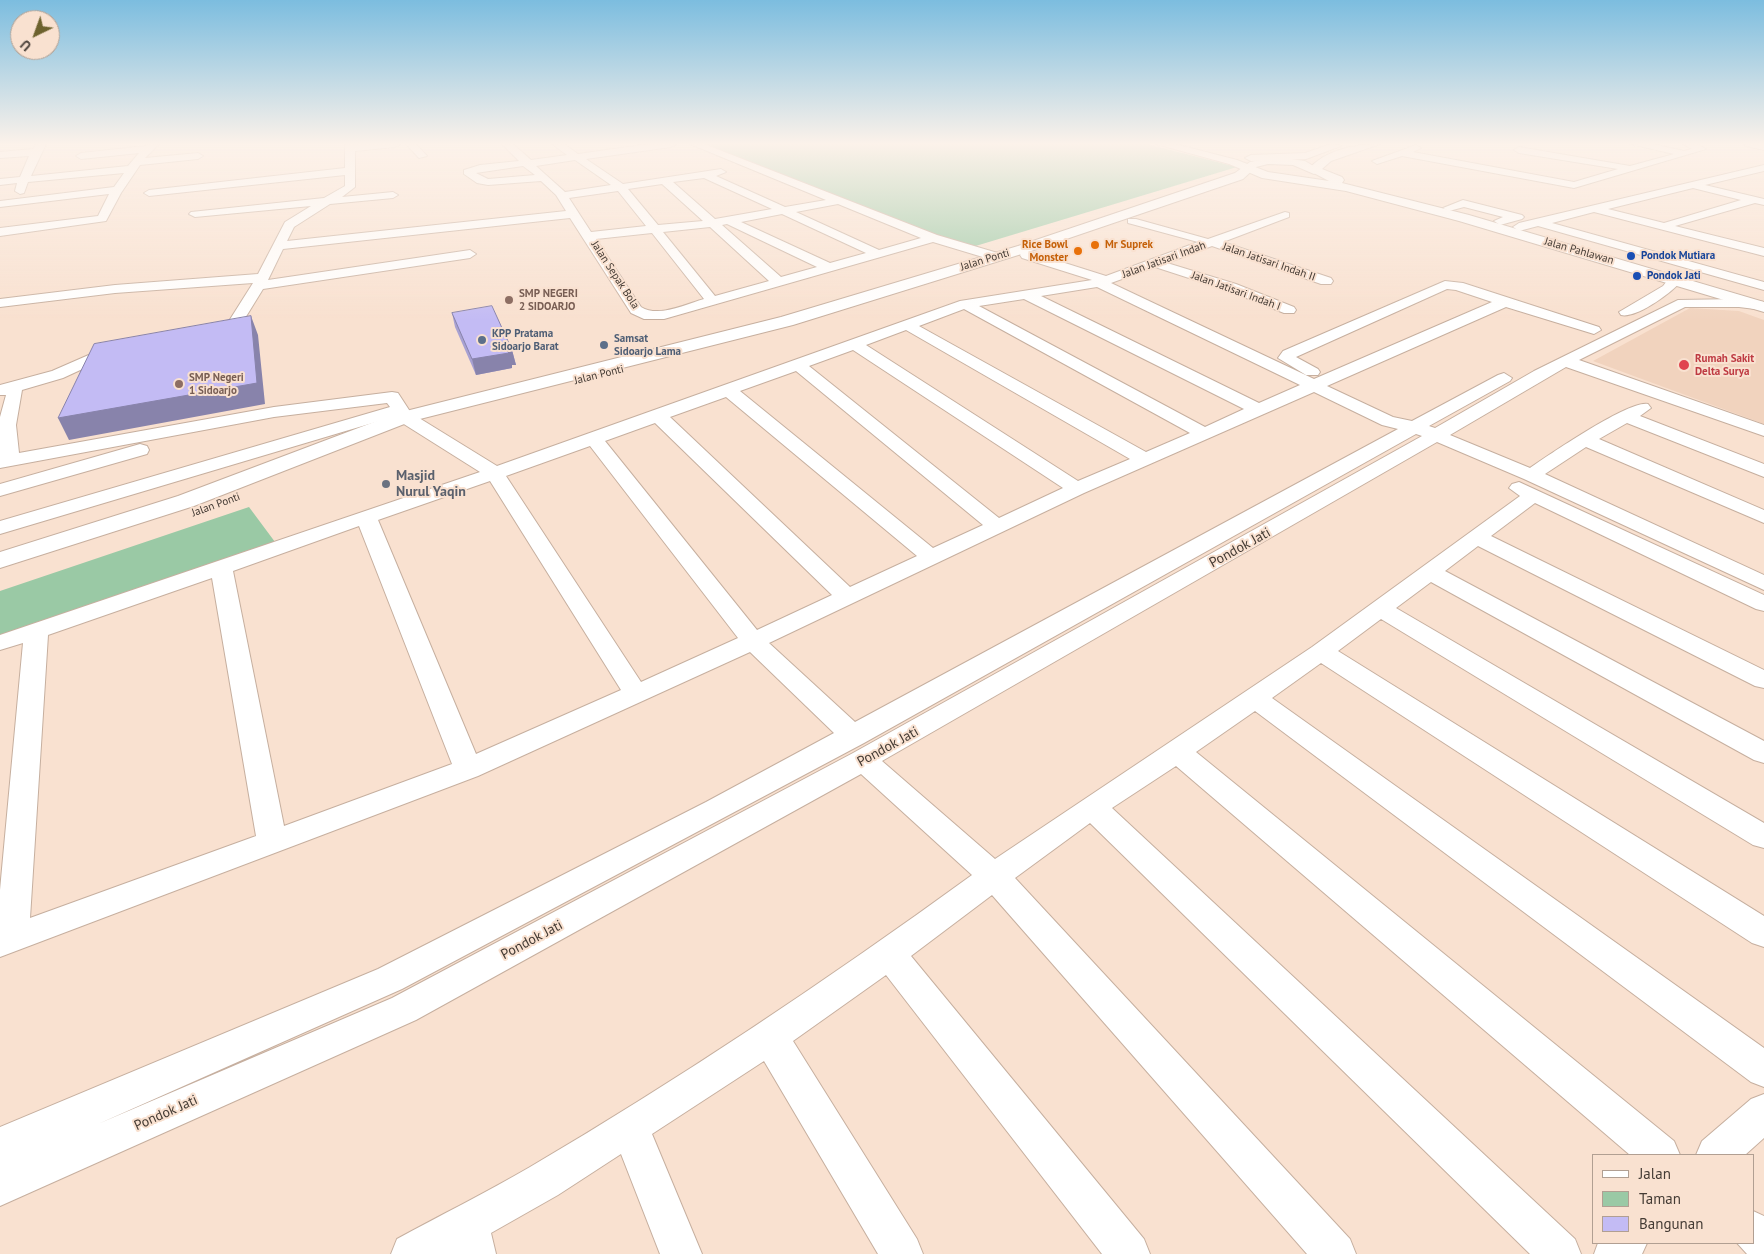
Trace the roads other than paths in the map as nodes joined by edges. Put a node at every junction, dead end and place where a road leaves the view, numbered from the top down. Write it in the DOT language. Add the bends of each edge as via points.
graph roads {
  1 [pos="17,202"];
  2 [pos="13,203"];
  3 [pos="106,203"];
  4 [pos="303,203"];
  5 [pos="323,203"];
  6 [pos="566,203"];
  7 [pos="633,203"];
  8 [pos="690,203"];
  9 [pos="766,203"];
  10 [pos="830,203"];
  11 [pos="842,203"];
  12 [pos="1165,203"];
  13 [pos="1187,203"];
  14 [pos="1364,203"];
  15 [pos="1404,203"];
  16 [pos="1427,203"];
  17 [pos="1622,203"];
  18 [pos="1759,203"];
  19 [pos="0,204"];
  20 [pos="1600,208"];
  21 [pos="785,211"];
  22 [pos="195,214"];
  23 [pos="574,214"];
  24 [pos="1285,215"];
  25 [pos="102,219"];
  26 [pos="730,220"];
  27 [pos="1132,221"];
  28 [pos="1538,222"];
  29 [pos="713,223"];
  30 [pos="0,224"];
  31 [pos="1675,226"];
  32 [pos="1519,227"];
  33 [pos="91,229"];
  34 [pos="654,229"];
  35 [pos="0,232"];
  36 [pos="590,236"];
  37 [pos="933,238"];
  38 [pos="1066,238"];
  39 [pos="1207,241"];
  40 [pos="278,246"];
  41 [pos="1764,248"];
  42 [pos="969,249"];
  43 [pos="1027,251"];
  44 [pos="1764,252"];
  45 [pos="470,254"];
  46 [pos="878,254"];
  47 [pos="996,257"];
  48 [pos="1155,263"];
  49 [pos="830,268"];
  50 [pos="1764,270"];
  51 [pos="1735,278"];
  52 [pos="1326,281"];
  53 [pos="260,282"];
  54 [pos="780,282"];
  55 [pos="1102,282"];
  56 [pos="1712,282"];
  57 [pos="1666,288"];
  58 [pos="1026,295"];
  59 [pos="1763,296"];
  60 [pos="713,302"];
  61 [pos="1504,302"];
  62 [pos="0,303"];
  63 [pos="964,304"];
  64 [pos="1289,310"];
  65 [pos="908,326"];
  66 [pos="1594,330"];
  67 [pos="197,331"];
  68 [pos="127,344"];
  69 [pos="854,344"];
  70 [pos="1565,361"];
  71 [pos="797,364"];
  72 [pos="1319,383"];
  73 [pos="7,389"];
  74 [pos="728,390"];
  75 [pos="1665,395"];
  76 [pos="1257,409"];
  77 [pos="657,415"];
  78 [pos="408,417"];
  79 [pos="1628,417"];
  80 [pos="197,426"];
  81 [pos="1415,431"];
  82 [pos="1764,431"];
  83 [pos="1205,434"];
  84 [pos="594,439"];
  85 [pos="1585,440"];
  86 [pos="1146,460"];
  87 [pos="6,461"];
  88 [pos="1764,471"];
  89 [pos="495,473"];
  90 [pos="1532,485"];
  91 [pos="1077,489"];
  92 [pos="0,490"];
  93 [pos="366,517"];
  94 [pos="1764,517"];
  95 [pos="997,526"];
  96 [pos="0,528"];
  97 [pos="1476,537"];
  98 [pos="931,557"];
  99 [pos="0,560"];
  100 [pos="221,568"];
  101 [pos="1431,572"];
  102 [pos="0,580"];
  103 [pos="1764,583"];
  104 [pos="846,596"];
  105 [pos="1764,604"];
  106 [pos="1381,609"];
  107 [pos="36,630"];
  108 [pos="753,641"];
  109 [pos="0,643"];
  110 [pos="1321,652"];
  111 [pos="1764,680"];
  112 [pos="635,693"];
  113 [pos="1255,698"];
  114 [pos="858,748"];
  115 [pos="1176,752"];
  116 [pos="1764,753"];
  117 [pos="468,769"];
  118 [pos="1092,807"];
  119 [pos="716,810"];
  120 [pos="737,830"];
  121 [pos="1764,838"];
  122 [pos="272,843"];
  123 [pos="994,876"];
  124 [pos="1764,932"];
  125 [pos="6,941"];
  126 [pos="889,954"];
  127 [pos="770,1037"];
  128 [pos="1764,1070"];
  129 [pos="1764,1112"];
  130 [pos="630,1128"];
  131 [pos="0,1147"];
  132 [pos="1659,1154"];
  133 [pos="1717,1154"];
  134 [pos="0,1186"];
  135 [pos="1754,1233"];
  136 [pos="471,1239"];
  137 [pos="1764,1241"];
  138 [pos="1625,1244"];
  139 [pos="412,1254"];
  140 [pos="681,1254"];
  141 [pos="902,1254"];
  142 [pos="1129,1254"];
  143 [pos="1335,1254"];
  144 [pos="1560,1254"];
  145 [pos="1615,1254"];
  1 -- 30 [label="street"];
  2 -- 19 [label="street"];
  3 -- 25 [label="street" via="102,206"];
  4 -- 22 [label="street"];
  5 -- 40 [label="street" via="289,225"];
  6 -- 23 [label="street, Jalan Sepak Bola"];
  7 -- 34 [label="street"];
  8 -- 29 [label="street"];
  9 -- 21 [label="street"];
  10 -- 21 [label="street"];
  11 -- 37 [label="street"];
  12 -- 38 [label="main road, Jalan Ponti"];
  13 -- 27 [label="main road, Jalan Ponti"];
  14 -- 57 [label="main road"];
  15 -- 57 [label="main road, Jalan Pahlawan"];
  16 -- 32 [label="main road, Jalan Pahlawan"];
  17 -- 20 [label="street"];
  18 -- 31 [label="street"];
  20 -- 28 [label="street"];
  20 -- 31 [label="street"];
  20 -- 44 [label="street"];
  21 -- 26 [label="street"];
  21 -- 46 [label="street"];
  23 -- 36 [label="street, Jalan Sepak Bola"];
  23 -- 40 [label="street"];
  24 -- 39 [label="street, Jalan Jatisari Indah"];
  25 -- 33 [label="street"];
  25 -- 35 [label="street"];
  26 -- 29 [label="street"];
  26 -- 49 [label="street"];
  27 -- 38 [label="main road, Jalan Ponti"];
  27 -- 39 [label="street, Jalan Jatisari Indah II"];
  28 -- 32 [label="street"];
  28 -- 51 [label="street"];
  29 -- 34 [label="street"];
  29 -- 54 [label="street"];
  31 -- 41 [label="street"];
  32 -- 56 [label="main road, Jalan Pahlawan"];
  34 -- 36 [label="street"];
  34 -- 60 [label="street"];
  36 -- 60 [label="street, Jalan Sepak Bola" via="636,310 644,314 664,315"];
  37 -- 42 [label="street"];
  37 -- 46 [label="street"];
  38 -- 43 [label="main road, Jalan Ponti"];
  39 -- 48 [label="street, Jalan Jatisari Indah"];
  39 -- 52 [label="street, Jalan Jatisari Indah II"];
  40 -- 53 [label="street"];
  42 -- 43 [label="street" via="1002,244"];
  42 -- 47 [label="street"];
  43 -- 47 [label="main road, Jalan Ponti"];
  43 -- 55 [label="street"];
  43 -- 78 [label="main road, Jalan Ponti" via="738,341 568,383"];
  45 -- 53 [label="street"];
  46 -- 49 [label="street"];
  47 -- 78 [label="main road, Jalan Ponti" via="787,321"];
  48 -- 55 [label="street, Jalan Jatisari Indah"];
  48 -- 64 [label="street, Jalan Jatisari Indah I" via="1231,287"];
  49 -- 54 [label="street"];
  50 -- 51 [label="street"];
  51 -- 56 [label="street"];
  51 -- 59 [label="street"];
  53 -- 62 [label="street" via="115,289"];
  53 -- 67 [label="street" via="234,325"];
  54 -- 60 [label="street"];
  55 -- 58 [label="street, Jalan Jatisari Indah"];
  55 -- 72 [label="street"];
  56 -- 59 [label="main road, Jalan Pahlawan"];
  57 -- 59 [label="street, Pondok Jati" via="1739,303"];
  57 -- 66 [label="street, Pondok Jati"];
  57 -- 70 [label="street, Pondok Jati"];
  58 -- 63 [label="street, Jalan Jatisari Indah"];
  58 -- 76 [label="street"];
  61 -- 66 [label="street"];
  61 -- 72 [label="street"];
  61 -- 72 [label="street" via="1458,286 1445,285 1289,354 1286,358"];
  63 -- 65 [label="street, Jalan Jatisari Indah"];
  63 -- 83 [label="street"];
  65 -- 69 [label="street, Jalan Jatisari Indah"];
  65 -- 86 [label="street"];
  66 -- 81 [label="street, Pondok Jati"];
  68 -- 73 [label="street" via="75,369"];
  69 -- 71 [label="street, Jalan Jatisari Indah"];
  69 -- 91 [label="street"];
  70 -- 75 [label="street"];
  70 -- 81 [label="street, Pondok Jati"];
  71 -- 74 [label="street, Jalan Jatisari Indah"];
  71 -- 95 [label="street"];
  72 -- 76 [label="street"];
  72 -- 81 [label="street"];
  72 -- 81 [label="street"];
  73 -- 87 [label="street" via="14,394 7,424"];
  74 -- 77 [label="street, Jalan Jatisari Indah"];
  74 -- 98 [label="street"];
  75 -- 79 [label="street"];
  75 -- 82 [label="street"];
  76 -- 83 [label="street"];
  77 -- 84 [label="street, Jalan Jatisari Indah"];
  77 -- 104 [label="street"];
  78 -- 80 [label="street" via="392,397 274,412"];
  78 -- 89 [label="street"];
  78 -- 96 [label="street"];
  78 -- 99 [label="main road, Jalan Ponti" via="186,501"];
  78 -- 102 [label="main road, Jalan Ponti" via="255,491"];
  79 -- 85 [label="street"];
  79 -- 88 [label="street"];
  80 -- 87 [label="street"];
  80 -- 92 [label="street" via="168,443"];
  81 -- 90 [label="street"];
  81 -- 114 [label="street, Pondok Jati"];
  83 -- 86 [label="street"];
  84 -- 89 [label="street, Jalan Jatisari Indah"];
  84 -- 108 [label="street"];
  85 -- 90 [label="street"];
  85 -- 94 [label="street"];
  86 -- 91 [label="street"];
  89 -- 93 [label="street, Jalan Jatisari Indah"];
  89 -- 112 [label="street"];
  90 -- 97 [label="street"];
  90 -- 103 [label="street"];
  90 -- 105 [label="street"];
  91 -- 95 [label="street"];
  93 -- 100 [label="street, Jalan Jatisari Indah"];
  93 -- 117 [label="street"];
  95 -- 98 [label="street"];
  97 -- 101 [label="street"];
  97 -- 111 [label="street"];
  98 -- 104 [label="street"];
  100 -- 107 [label="street, Jalan Jatisari Indah"];
  100 -- 122 [label="street"];
  101 -- 106 [label="street"];
  101 -- 116 [label="street"];
  104 -- 108 [label="street"];
  106 -- 110 [label="street"];
  106 -- 121 [label="street"];
  107 -- 109 [label="street, Jalan Jatisari Indah"];
  107 -- 125 [label="street"];
  108 -- 112 [label="street"];
  108 -- 114 [label="street"];
  110 -- 113 [label="street"];
  110 -- 124 [label="street"];
  112 -- 117 [label="street"];
  113 -- 115 [label="street"];
  113 -- 128 [label="street"];
  114 -- 119 [label="street, Pondok Jati"];
  114 -- 120 [label="street, Pondok Jati"];
  114 -- 123 [label="street"];
  115 -- 118 [label="street"];
  115 -- 132 [label="street"];
  117 -- 122 [label="street"];
  118 -- 123 [label="street"];
  118 -- 144 [label="street"];
  119 -- 120 [label="street"];
  119 -- 131 [label="street, Pondok Jati" via="390,979"];
  120 -- 134 [label="street, Pondok Jati" via="404,1009"];
  122 -- 125 [label="street"];
  123 -- 126 [label="street"];
  123 -- 143 [label="street"];
  126 -- 127 [label="street"];
  126 -- 142 [label="street"];
  127 -- 130 [label="street"];
  127 -- 141 [label="street"];
  129 -- 133 [label="street"];
  130 -- 136 [label="street"];
  130 -- 140 [label="street"];
  135 -- 137 [label="street"];
  136 -- 139 [label="street"];
  138 -- 145 [label="street"];
}
